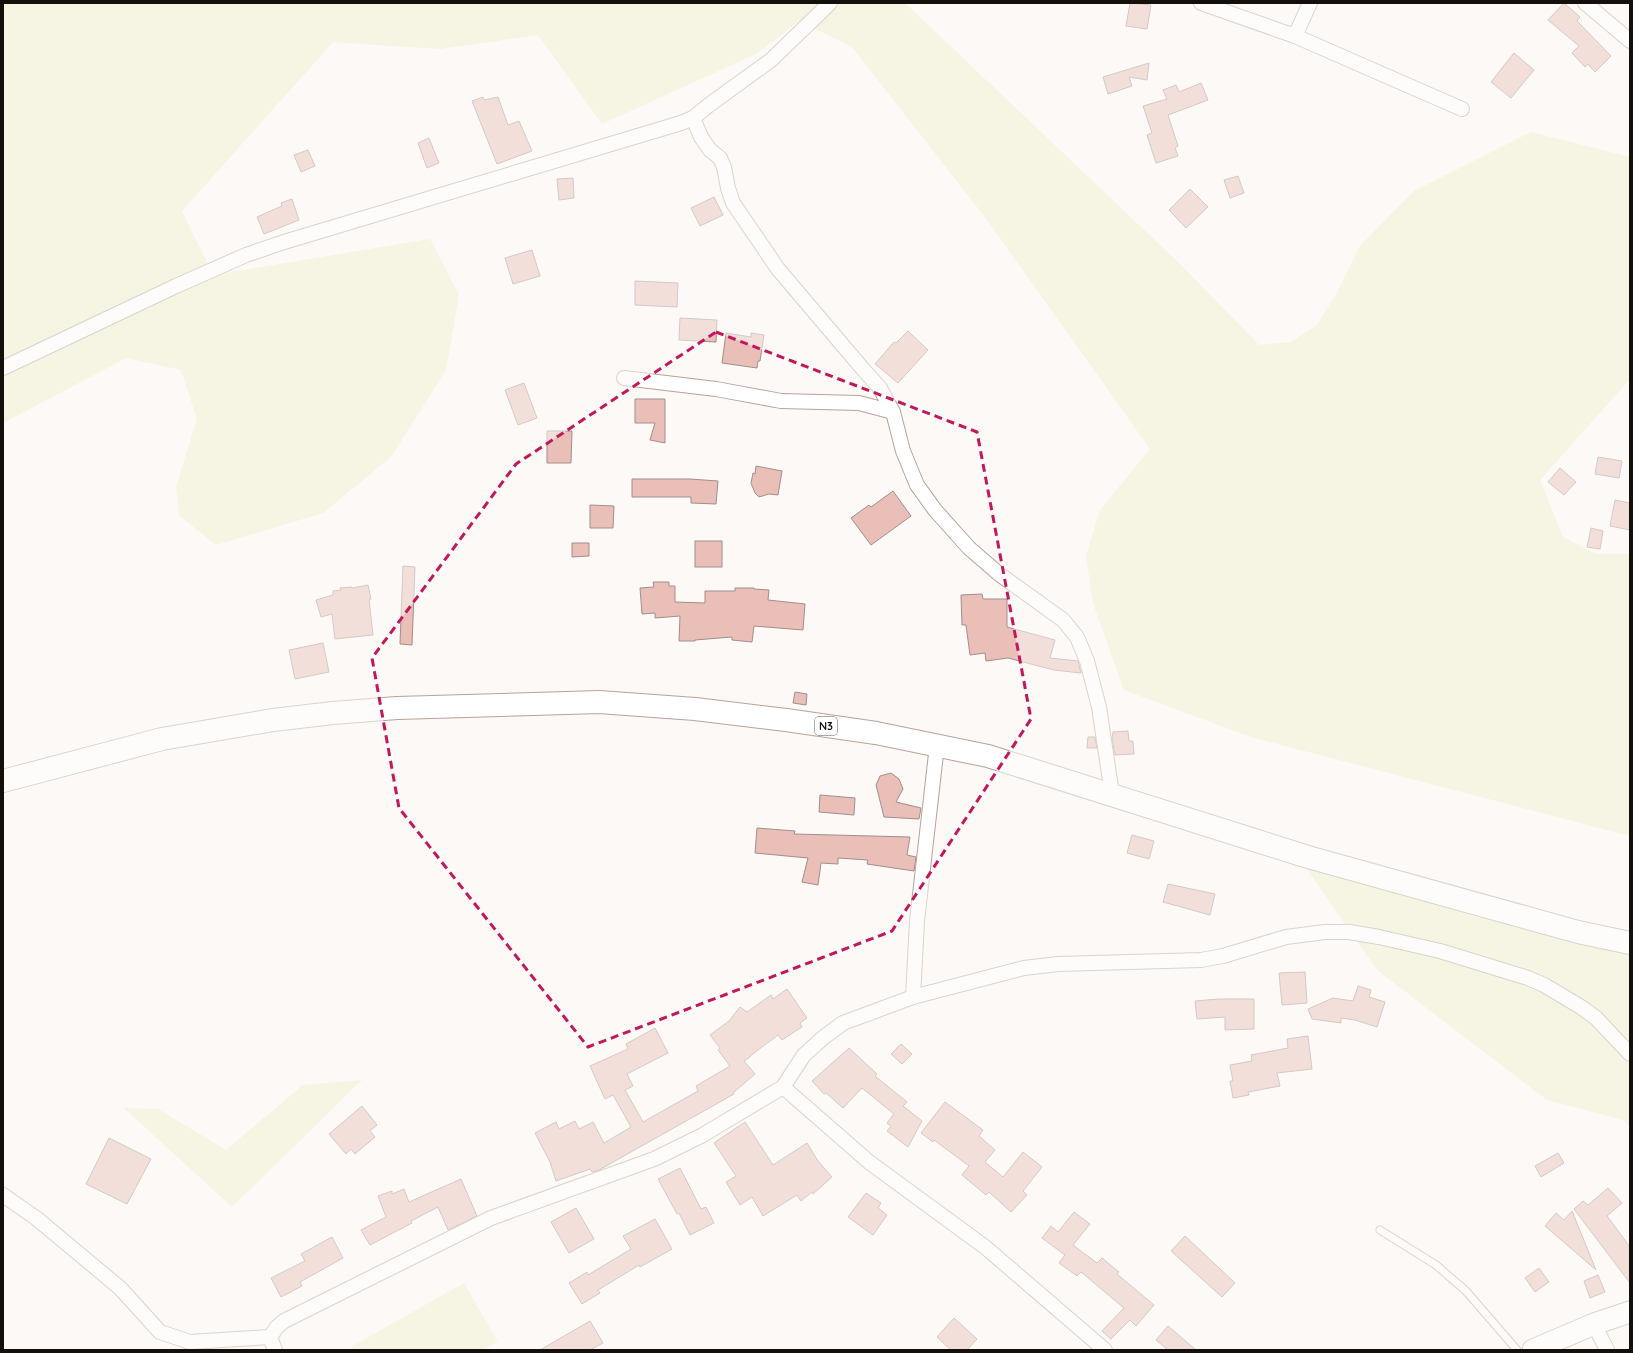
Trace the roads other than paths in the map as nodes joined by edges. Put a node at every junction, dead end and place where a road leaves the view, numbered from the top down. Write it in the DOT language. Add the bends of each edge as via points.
graph roads {
  1 [pos="830,3"];
  2 [pos="1201,3"];
  3 [pos="1310,3"];
  4 [pos="1585,3"];
  5 [pos="1295,36"];
  6 [pos="1630,41"];
  7 [pos="1462,109"];
  8 [pos="693,118"];
  9 [pos="3,368"];
  10 [pos="624,378"];
  11 [pos="893,412"];
  12 [pos="937,745"];
  13 [pos="3,781"];
  14 [pos="1112,794"];
  15 [pos="1630,943"];
  16 [pos="913,997"];
  17 [pos="1630,1054"];
  18 [pos="783,1086"];
  19 [pos="3,1195"];
  20 [pos="1380,1230"];
  21 [pos="1630,1312"];
  22 [pos="1594,1324"];
  23 [pos="273,1344"];
  24 [pos="1105,1350"];
  25 [pos="1517,1350"];
  26 [pos="1533,1350"];
  27 [pos="1607,1350"];
  1 -- 8 [label="street" via="771,60"];
  2 -- 5 [label="street"];
  3 -- 5 [label="street"];
  4 -- 6 [label="street"];
  5 -- 7 [label="street"];
  8 -- 9 [label="street" via="246,255"];
  8 -- 11 [label="street" via="701,137 710,150 720,158 733,203 778,270 880,388"];
  10 -- 11 [label="street" via="781,401 858,403"];
  11 -- 14 [label="street" via="903,451 917,485 935,510 969,548 999,574 1063,620 1077,637 1087,661 1098,707"];
  12 -- 13 [label="highway, N3" via="786,720 695,709 600,702 397,708 273,720 162,739"];
  12 -- 14 [label="highway, N3" via="988,756"];
  12 -- 16 [label="street" via="917,914"];
  14 -- 15 [label="highway, N3" via="1308,856 1578,932"];
  16 -- 17 [label="street" via="1024,968 1058,964 1201,960 1286,937 1350,932 1440,951 1528,978 1544,985 1596,1018"];
  16 -- 18 [label="street" via="843,1024 824,1037 804,1055"];
  18 -- 23 [label="street" via="700,1136 654,1159 491,1218 284,1321 277,1327"];
  18 -- 24 [label="street" via="869,1162 985,1247"];
  19 -- 23 [label="street" via="36,1218 120,1288 160,1332 190,1342"];
  20 -- 25 [label="lane" via="1436,1266 1466,1291"];
  21 -- 22 [label="main road"];
  22 -- 26 [label="main road"];
  22 -- 27 [label="street"];
}
